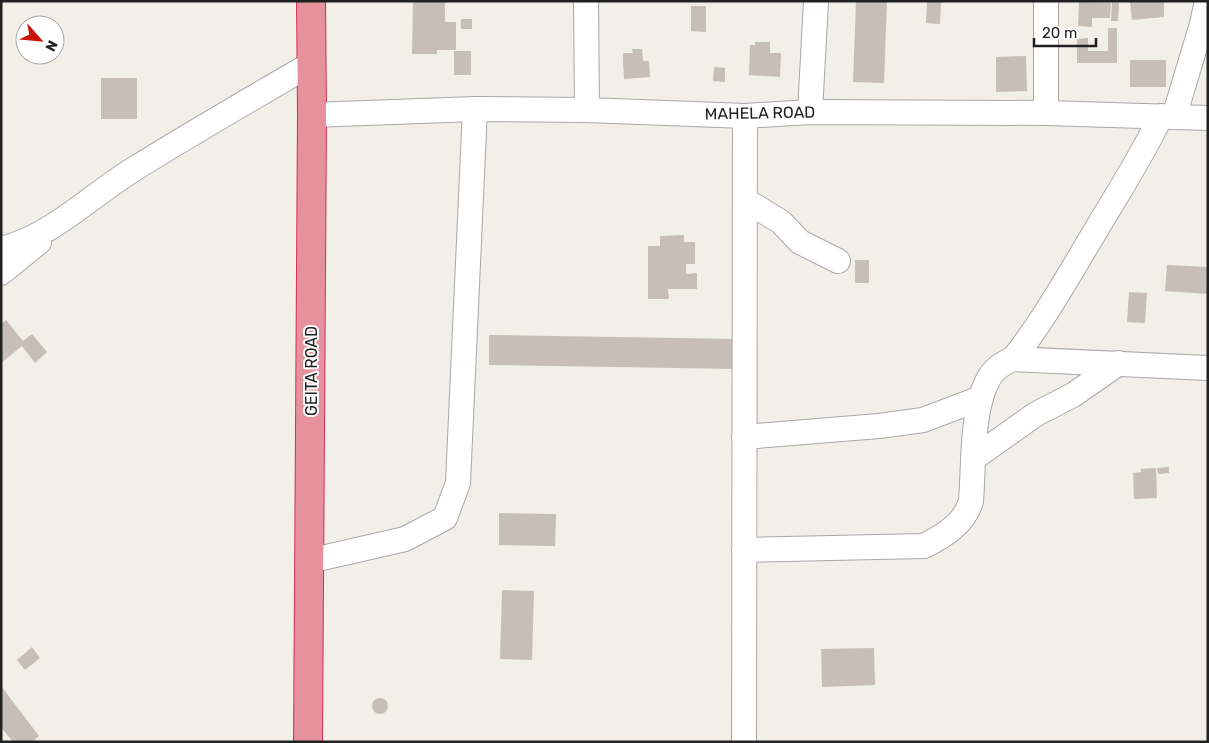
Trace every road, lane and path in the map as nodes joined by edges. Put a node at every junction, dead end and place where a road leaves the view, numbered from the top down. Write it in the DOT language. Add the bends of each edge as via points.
graph roads {
  1 [pos="311,1"];
  2 [pos="586,1"];
  3 [pos="816,1"];
  4 [pos="1046,1"];
  5 [pos="1207,1"];
  6 [pos="311,64"];
  7 [pos="475,109"];
  8 [pos="587,110"];
  9 [pos="810,112"];
  10 [pos="1046,114"];
  11 [pos="312,115"];
  12 [pos="745,116"];
  13 [pos="1167,117"];
  14 [pos="1208,118"];
  15 [pos="745,200"];
  16 [pos="67,218"];
  17 [pos="1,249"];
  18 [pos="838,261"];
  19 [pos="1,273"];
  20 [pos="1013,360"];
  21 [pos="1119,363"];
  22 [pos="1208,368"];
  23 [pos="981,398"];
  24 [pos="744,437"];
  25 [pos="974,458"];
  26 [pos="744,550"];
  27 [pos="309,561"];
  28 [pos="308,742"];
  29 [pos="744,742"];
  1 -- 6 [label="highway, GEITA ROAD"];
  2 -- 8 [label="street"];
  3 -- 9 [label="street"];
  4 -- 10 [label="street"];
  5 -- 13 [label="street" via="1202,24"];
  6 -- 11 [label="highway, GEITA ROAD"];
  6 -- 16 [label="street" via="129,172"];
  7 -- 8 [label="street, MAHELA ROAD"];
  7 -- 11 [label="street, MAHELA ROAD"];
  7 -- 27 [label="street" via="458,483 445,518 404,540"];
  8 -- 12 [label="street, MAHELA ROAD"];
  9 -- 10 [label="street, MAHELA ROAD"];
  9 -- 12 [label="street, MAHELA ROAD"];
  10 -- 13 [label="street, MAHELA ROAD"];
  11 -- 27 [label="highway, GEITA ROAD"];
  12 -- 15 [label="street"];
  13 -- 14 [label="street, MAHELA ROAD"];
  13 -- 20 [label="street" via="1146,146 1039,326"];
  15 -- 18 [label="street" via="780,222 800,242"];
  15 -- 24 [label="street"];
  16 -- 17 [label="street"];
  16 -- 19 [label="street"];
  20 -- 21 [label="street"];
  20 -- 23 [label="street" via="1004,363 990,376"];
  21 -- 22 [label="street"];
  21 -- 25 [label="street" via="1072,395 1036,414"];
  23 -- 24 [label="street" via="923,420"];
  23 -- 25 [label="street"];
  24 -- 26 [label="street"];
  25 -- 26 [label="street" via="968,511 952,529 924,546"];
  26 -- 29 [label="street"];
  27 -- 28 [label="highway, GEITA ROAD"];
}
